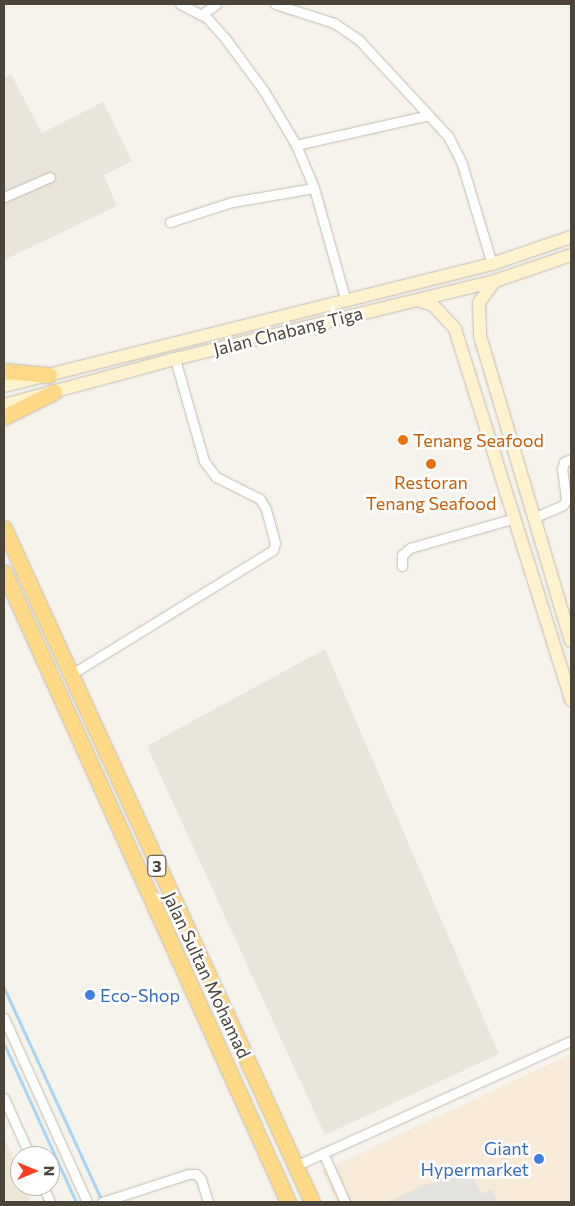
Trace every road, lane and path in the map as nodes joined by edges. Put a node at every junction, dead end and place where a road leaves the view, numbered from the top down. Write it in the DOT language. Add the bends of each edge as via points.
graph roads {
  1 [pos="180,4"];
  2 [pos="216,4"];
  3 [pos="275,4"];
  4 [pos="201,15"];
  5 [pos="429,115"];
  6 [pos="296,145"];
  7 [pos="50,177"];
  8 [pos="314,188"];
  9 [pos="4,197"];
  10 [pos="170,222"];
  11 [pos="571,237"];
  12 [pos="571,255"];
  13 [pos="492,264"];
  14 [pos="495,281"];
  15 [pos="345,298"];
  16 [pos="417,300"];
  17 [pos="175,359"];
  18 [pos="4,371"];
  19 [pos="49,375"];
  20 [pos="4,386"];
  21 [pos="54,392"];
  22 [pos="4,405"];
  23 [pos="4,417"];
  24 [pos="505,423"];
  25 [pos="488,428"];
  26 [pos="571,459"];
  27 [pos="534,517"];
  28 [pos="515,518"];
  29 [pos="4,528"];
  30 [pos="402,566"];
  31 [pos="4,572"];
  32 [pos="567,607"];
  33 [pos="571,640"];
  34 [pos="70,675"];
  35 [pos="571,700"];
  36 [pos="4,1018"];
  37 [pos="571,1041"];
  38 [pos="4,1098"];
  39 [pos="26,1146"];
  40 [pos="323,1153"];
  41 [pos="295,1166"];
  42 [pos="105,1201"];
  43 [pos="86,1202"];
  44 [pos="208,1202"];
  45 [pos="288,1202"];
  46 [pos="312,1202"];
  47 [pos="345,1202"];
  1 -- 4 [label="street"];
  2 -- 4 [label="street"];
  3 -- 5 [label="street" via="334,23 359,40"];
  4 -- 6 [label="street" via="225,38 264,90"];
  5 -- 6 [label="street"];
  5 -- 13 [label="street" via="456,148"];
  6 -- 8 [label="street"];
  7 -- 9 [label="street"];
  8 -- 10 [label="street" via="232,202"];
  8 -- 15 [label="street"];
  11 -- 13 [label="main road, Jalan Chabang Tiga"];
  12 -- 14 [label="main road, Jalan Chabang Tiga"];
  13 -- 15 [label="main road, Jalan Chabang Tiga"];
  14 -- 16 [label="main road, Jalan Chabang Tiga"];
  14 -- 24 [label="main road" via="479,302 478,322"];
  15 -- 19 [label="main road, Jalan Chabang Tiga"];
  16 -- 17 [label="main road, Jalan Chabang Tiga"];
  16 -- 25 [label="main road" via="433,305 455,329"];
  17 -- 21 [label="main road, Jalan Chabang Tiga"];
  17 -- 34 [label="street" via="204,461 223,482 260,499 266,509 273,550"];
  18 -- 19 [label="highway"];
  19 -- 20 [label="main road, Jalan Chabang Tiga"];
  21 -- 22 [label="main road, Jalan Chabang Tiga"];
  21 -- 23 [label="highway"];
  24 -- 25 [label="main road"];
  24 -- 27 [label="main road"];
  25 -- 28 [label="main road"];
  26 -- 27 [label="street" via="564,462 562,469 566,500 563,505"];
  27 -- 32 [label="main road"];
  28 -- 30 [label="street" via="410,548 402,555"];
  28 -- 35 [label="main road"];
  29 -- 34 [label="highway, Jalan Sultan Mohamad / 3"];
  31 -- 45 [label="highway, Jalan Sultan Mohamad / 3"];
  32 -- 33 [label="main road"];
  34 -- 41 [label="highway, Jalan Sultan Mohamad / 3"];
  36 -- 43 [label="street"];
  37 -- 40 [label="street"];
  38 -- 39 [label="street"];
  40 -- 41 [label="street"];
  40 -- 47 [label="street"];
  41 -- 46 [label="highway, Jalan Sultan Mohamad / 3"];
  42 -- 44 [label="street" via="196,1174 201,1178"];
}
